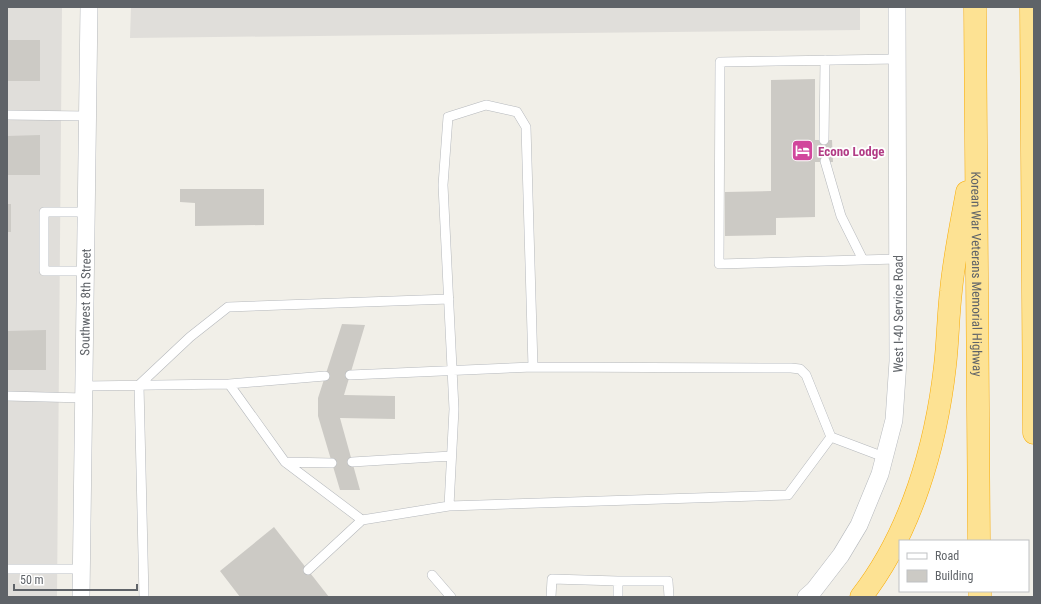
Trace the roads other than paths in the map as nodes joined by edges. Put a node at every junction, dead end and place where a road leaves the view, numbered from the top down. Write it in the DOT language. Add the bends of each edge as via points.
graph roads {
  1 [pos="89,7"];
  2 [pos="897,7"];
  3 [pos="975,7"];
  4 [pos="1031,7"];
  5 [pos="825,60"];
  6 [pos="897,60"];
  7 [pos="7,115"];
  8 [pos="88,116"];
  9 [pos="977,132"];
  10 [pos="824,140"];
  11 [pos="825,161"];
  12 [pos="86,212"];
  13 [pos="1033,256"];
  14 [pos="863,260"];
  15 [pos="897,260"];
  16 [pos="86,271"];
  17 [pos="449,299"];
  18 [pos="533,367"];
  19 [pos="452,370"];
  20 [pos="350,375"];
  21 [pos="325,376"];
  22 [pos="229,384"];
  23 [pos="139,385"];
  24 [pos="84,392"];
  25 [pos="7,396"];
  26 [pos="1034,433"];
  27 [pos="831,437"];
  28 [pos="451,456"];
  29 [pos="884,457"];
  30 [pos="285,462"];
  31 [pos="352,462"];
  32 [pos="332,463"];
  33 [pos="449,506"];
  34 [pos="362,520"];
  35 [pos="979,540"];
  36 [pos="7,569"];
  37 [pos="82,569"];
  38 [pos="308,570"];
  39 [pos="432,574"];
  40 [pos="618,581"];
  41 [pos="81,597"];
  42 [pos="144,597"];
  43 [pos="451,597"];
  44 [pos="551,597"];
  45 [pos="618,597"];
  46 [pos="669,597"];
  47 [pos="806,597"];
  48 [pos="861,597"];
  1 -- 8 [label="street, Southwest 8th Street"];
  2 -- 6 [label="street, West I-40 Service Road"];
  3 -- 9 [label="highway, Korean War Veterans Memorial Highway"];
  4 -- 13 [label="highway"];
  5 -- 6 [label="lane"];
  5 -- 10 [label="lane"];
  5 -- 14 [label="lane" via="720,62 719,264"];
  6 -- 15 [label="street, West I-40 Service Road"];
  7 -- 8 [label="lane"];
  8 -- 12 [label="street, Southwest 8th Street"];
  9 -- 35 [label="highway, Korean War Veterans Memorial Highway"];
  9 -- 48 [label="highway" via="951,289 945,367 933,436 911,509 880,568"];
  11 -- 14 [label="lane" via="841,216"];
  12 -- 16 [label="street, Southwest 8th Street"];
  12 -- 16 [label="lane" via="44,212 44,271"];
  13 -- 26 [label="highway"];
  14 -- 15 [label="lane"];
  15 -- 29 [label="street, West I-40 Service Road" via="897,395 894,420"];
  16 -- 24 [label="street, Southwest 8th Street"];
  17 -- 18 [label="lane" via="443,185 448,117 486,105 517,112 526,128"];
  17 -- 19 [label="lane"];
  17 -- 23 [label="lane" via="228,307 190,337"];
  18 -- 19 [label="lane"];
  18 -- 27 [label="lane" via="800,369 806,375"];
  19 -- 20 [label="lane"];
  19 -- 28 [label="lane" via="454,409"];
  21 -- 22 [label="lane"];
  22 -- 23 [label="lane"];
  22 -- 30 [label="lane"];
  23 -- 24 [label="lane"];
  23 -- 42 [label="lane"];
  24 -- 25 [label="lane"];
  24 -- 37 [label="street, Southwest 8th Street"];
  27 -- 29 [label="lane"];
  27 -- 33 [label="lane" via="788,495"];
  28 -- 31 [label="lane"];
  28 -- 33 [label="lane"];
  29 -- 47 [label="street, West I-40 Service Road" via="880,474 859,526 841,555"];
  30 -- 32 [label="lane"];
  30 -- 34 [label="lane"];
  33 -- 34 [label="lane"];
  34 -- 38 [label="lane"];
  36 -- 37 [label="lane"];
  37 -- 41 [label="street, Southwest 8th Street"];
  39 -- 43 [label="lane"];
  40 -- 44 [label="lane" via="552,578"];
  40 -- 45 [label="lane"];
  40 -- 46 [label="lane" via="668,581"];
}
